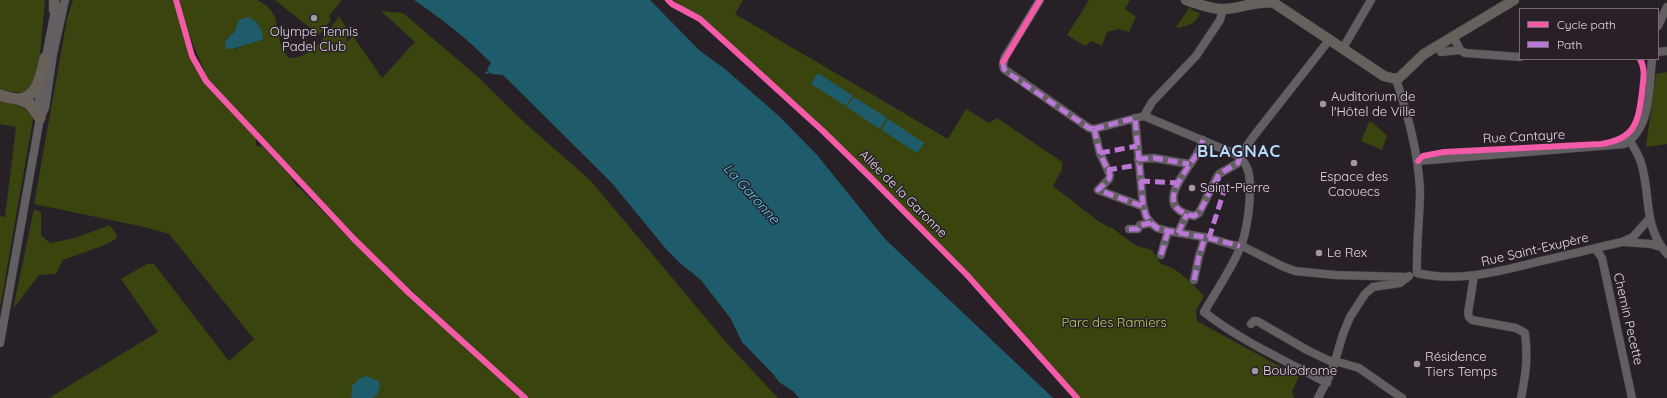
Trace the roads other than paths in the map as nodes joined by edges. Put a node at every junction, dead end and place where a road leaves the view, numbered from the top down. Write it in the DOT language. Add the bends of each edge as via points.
graph roads {
  1 [pos="65,0"];
  2 [pos="1040,0"];
  3 [pos="1186,0"];
  4 [pos="1262,0"];
  5 [pos="1371,0"];
  6 [pos="1514,0"];
  7 [pos="55,3"];
  8 [pos="1667,7"];
  9 [pos="1223,9"];
  10 [pos="1659,24"];
  11 [pos="1453,36"];
  12 [pos="1328,41"];
  13 [pos="1343,48"];
  14 [pos="1460,50"];
  15 [pos="1441,52"];
  16 [pos="1519,57"];
  17 [pos="45,58"];
  18 [pos="1652,60"];
  19 [pos="1396,79"];
  20 [pos="0,95"];
  21 [pos="18,99"];
  22 [pos="1144,116"];
  23 [pos="40,118"];
  24 [pos="1134,118"];
  25 [pos="1094,129"];
  26 [pos="1203,140"];
  27 [pos="1630,141"];
  28 [pos="1240,157"];
  29 [pos="1138,159"];
  30 [pos="1418,161"];
  31 [pos="1189,164"];
  32 [pos="1143,205"];
  33 [pos="1187,214"];
  34 [pos="1649,219"];
  35 [pos="1151,224"];
  36 [pos="1129,229"];
  37 [pos="1168,231"];
  38 [pos="1178,233"];
  39 [pos="1206,237"];
  40 [pos="1622,242"];
  41 [pos="1240,246"];
  42 [pos="1661,247"];
  43 [pos="1594,248"];
  44 [pos="1667,254"];
  45 [pos="1161,256"];
  46 [pos="1417,272"];
  47 [pos="1474,276"];
  48 [pos="1407,277"];
  49 [pos="1194,280"];
  50 [pos="1251,324"];
  51 [pos="0,343"];
  52 [pos="1335,362"];
  53 [pos="1327,384"];
  54 [pos="1318,398"];
  55 [pos="1402,398"];
  56 [pos="1520,398"];
  57 [pos="1632,398"];
  1 -- 23 [label="street" via="45,108"];
  2 -- 25 [label="street" via="1005,57 1003,66 1008,73"];
  3 -- 9 [label="main road"];
  4 -- 9 [label="main road"];
  4 -- 12 [label="main road" via="1280,6"];
  5 -- 13 [label="street"];
  6 -- 11 [label="main road"];
  7 -- 17 [label="street"];
  8 -- 10 [label="street"];
  9 -- 22 [label="street" via="1220,20 1196,56 1152,102"];
  11 -- 14 [label="street"];
  11 -- 19 [label="main road" via="1424,54"];
  12 -- 13 [label="main road"];
  12 -- 28 [label="street"];
  13 -- 19 [label="main road" via="1384,76"];
  14 -- 15 [label="street"];
  14 -- 16 [label="street" via="1472,54"];
  17 -- 21 [label="highway" via="37,88 24,98"];
  17 -- 23 [label="street" via="38,107"];
  18 -- 27 [label="street" via="1645,114 1641,128"];
  19 -- 30 [label="street" via="1408,113"];
  20 -- 21 [label="highway"];
  21 -- 23 [label="highway" via="29,103"];
  22 -- 24 [label="street"];
  22 -- 26 [label="street"];
  23 -- 51 [label="street"];
  24 -- 25 [label="street"];
  24 -- 29 [label="street"];
  25 -- 32 [label="street" via="1100,154 1110,175 1098,190"];
  26 -- 28 [label="street"];
  26 -- 31 [label="street" via="1196,156"];
  27 -- 30 [label="street" via="1618,145"];
  27 -- 34 [label="street" via="1642,166"];
  28 -- 33 [label="street" via="1238,163 1219,174 1199,213 1194,216"];
  28 -- 41 [label="street" via="1246,163 1250,175 1250,203"];
  29 -- 31 [label="street" via="1154,158"];
  29 -- 32 [label="street"];
  30 -- 46 [label="street" via="1420,190"];
  31 -- 33 [label="street" via="1174,193 1174,205"];
  32 -- 35 [label="street"];
  33 -- 38 [label="street"];
  34 -- 40 [label="street, Rue Saint-Exupère" via="1633,237"];
  34 -- 42 [label="street"];
  35 -- 36 [label="street"];
  35 -- 37 [label="street"];
  37 -- 38 [label="street"];
  37 -- 45 [label="street"];
  38 -- 39 [label="street"];
  39 -- 41 [label="street"];
  39 -- 49 [label="street"];
  40 -- 42 [label="street"];
  40 -- 43 [label="street, Rue Saint-Exupère"];
  41 -- 48 [label="street" via="1284,267 1305,273"];
  41 -- 53 [label="street" via="1204,312 1219,324"];
  42 -- 44 [label="street"];
  43 -- 47 [label="street, Rue Saint-Exupère"];
  43 -- 57 [label="street, Chemin Pecette" via="1602,258"];
  46 -- 47 [label="street, Rue Saint-Exupère" via="1441,276"];
  46 -- 48 [label="street"];
  47 -- 56 [label="street" via="1469,317 1472,320 1516,328 1525,333 1527,361"];
  48 -- 52 [label="street" via="1400,283 1373,287 1365,294 1342,334"];
  50 -- 52 [label="street" via="1257,321 1307,350"];
  52 -- 53 [label="street"];
  52 -- 55 [label="street" via="1359,368"];
  53 -- 54 [label="street"];
}
